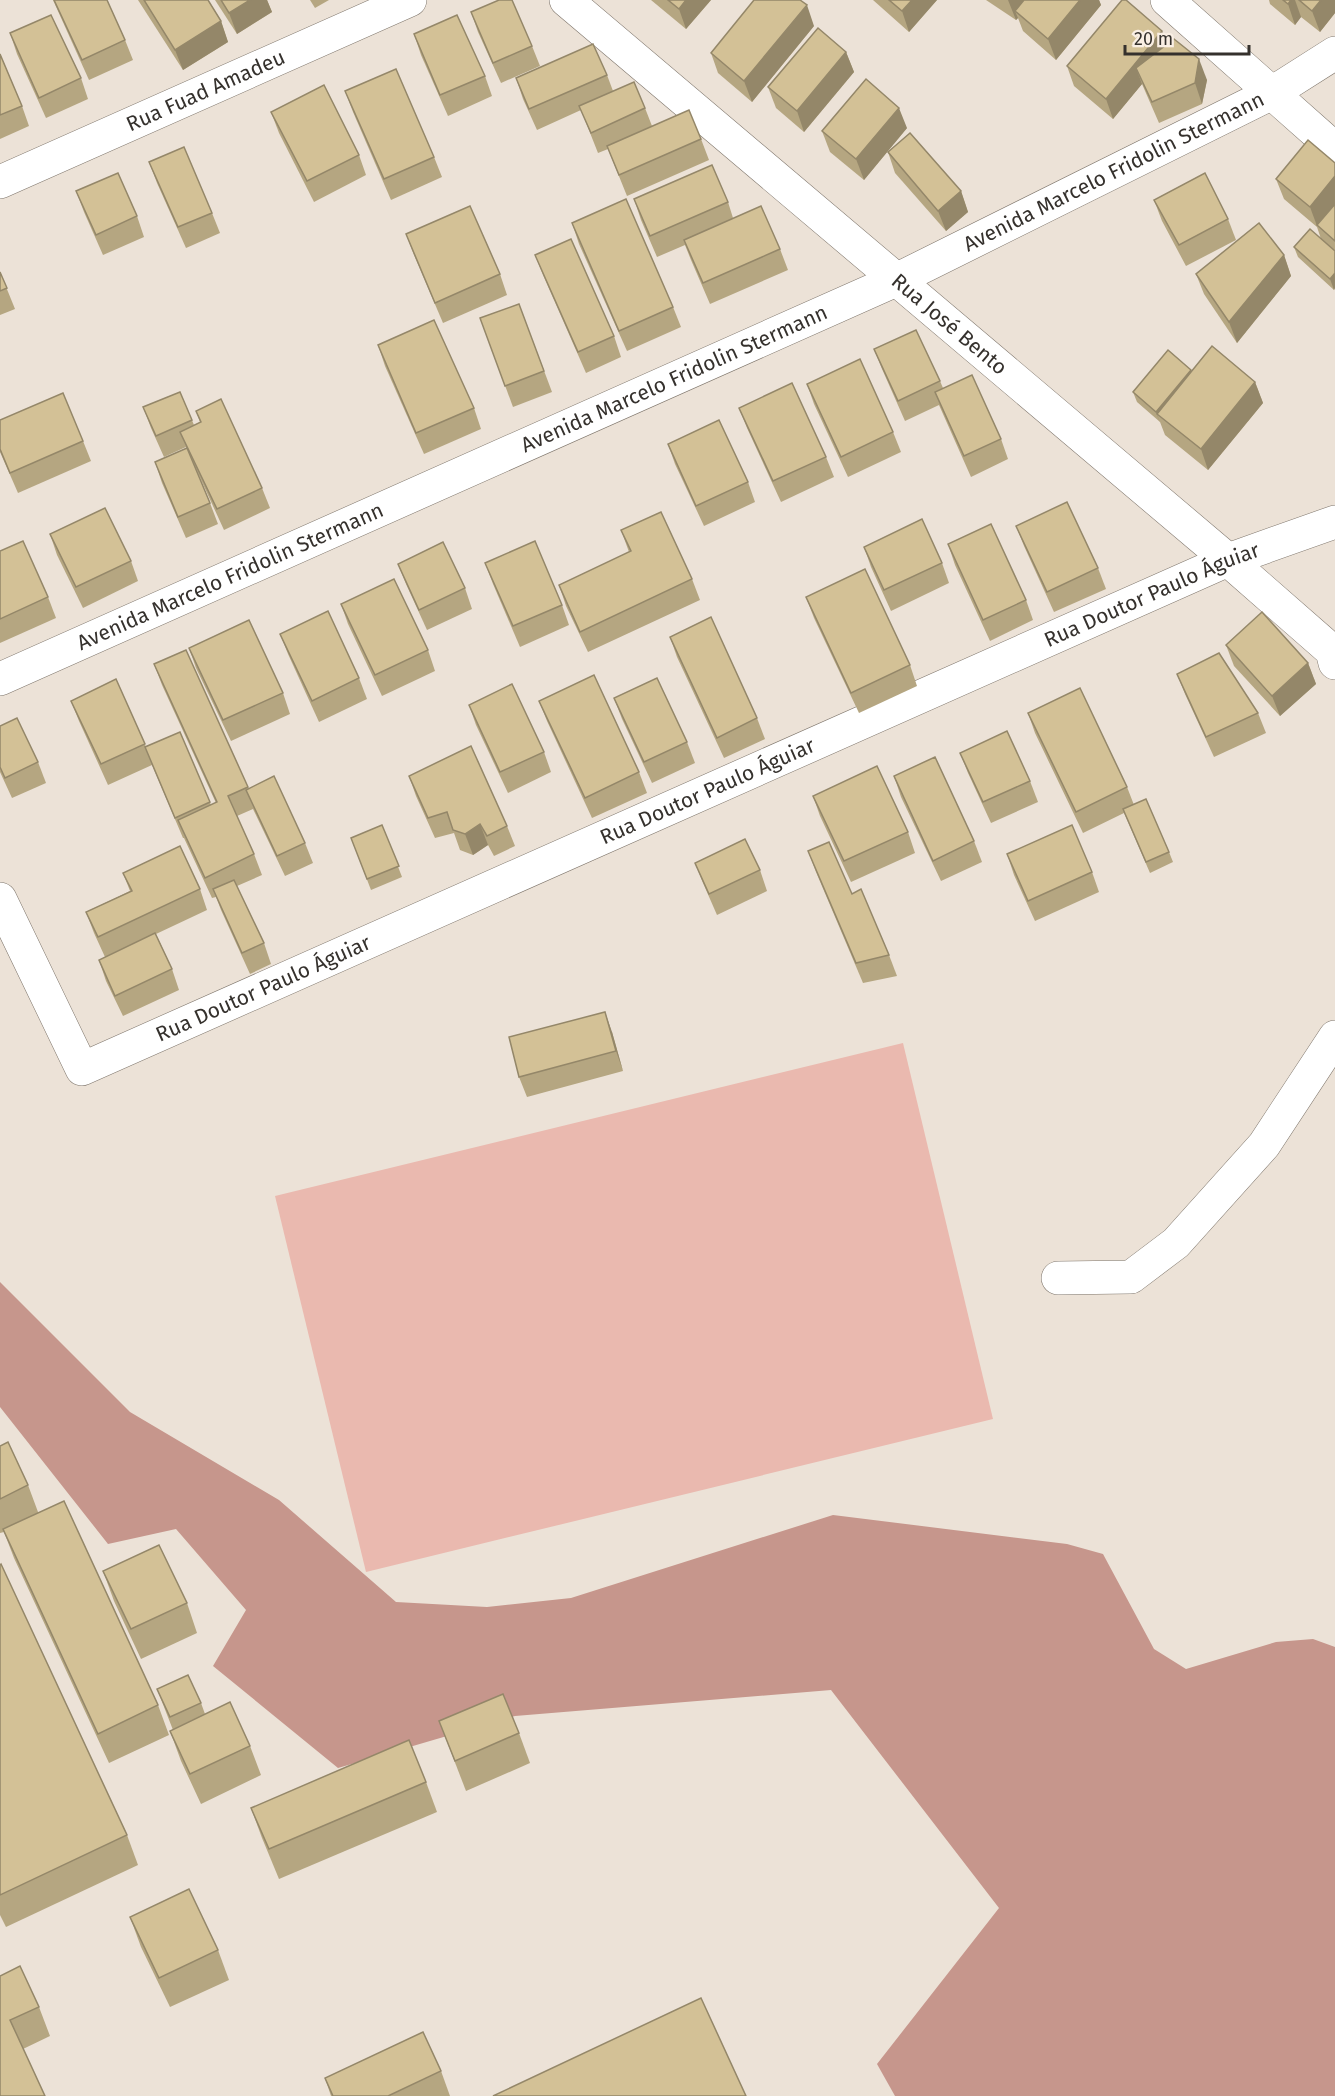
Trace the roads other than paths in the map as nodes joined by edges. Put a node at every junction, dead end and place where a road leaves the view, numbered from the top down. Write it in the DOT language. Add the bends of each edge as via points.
graph roads {
  1 [pos="410,0"];
  2 [pos="566,0"];
  3 [pos="1167,0"];
  4 [pos="1335,53"];
  5 [pos="1272,93"];
  6 [pos="1335,149"];
  7 [pos="0,182"];
  8 [pos="896,280"];
  9 [pos="1335,522"];
  10 [pos="1228,560"];
  11 [pos="1334,657"];
  12 [pos="0,680"];
  13 [pos="0,899"];
  14 [pos="1335,1037"];
  15 [pos="1058,1278"];
  1 -- 7 [label="street, Rua Fuad Amadeu"];
  2 -- 8 [label="street, Rua José Bento"];
  3 -- 5 [label="street"];
  4 -- 5 [label="street, Avenida Marcelo Fridolin Stermann"];
  5 -- 6 [label="street"];
  5 -- 8 [label="street, Avenida Marcelo Fridolin Stermann"];
  8 -- 10 [label="street, Rua José Bento"];
  8 -- 12 [label="street, Avenida Marcelo Fridolin Stermann"];
  9 -- 10 [label="street, Rua Doutor Paulo Águiar"];
  10 -- 11 [label="street, Rua José Bento"];
  10 -- 13 [label="street, Rua Doutor Paulo Águiar" via="82,1069"];
  14 -- 15 [label="street" via="1264,1145 1176,1243 1131,1276"];
}
